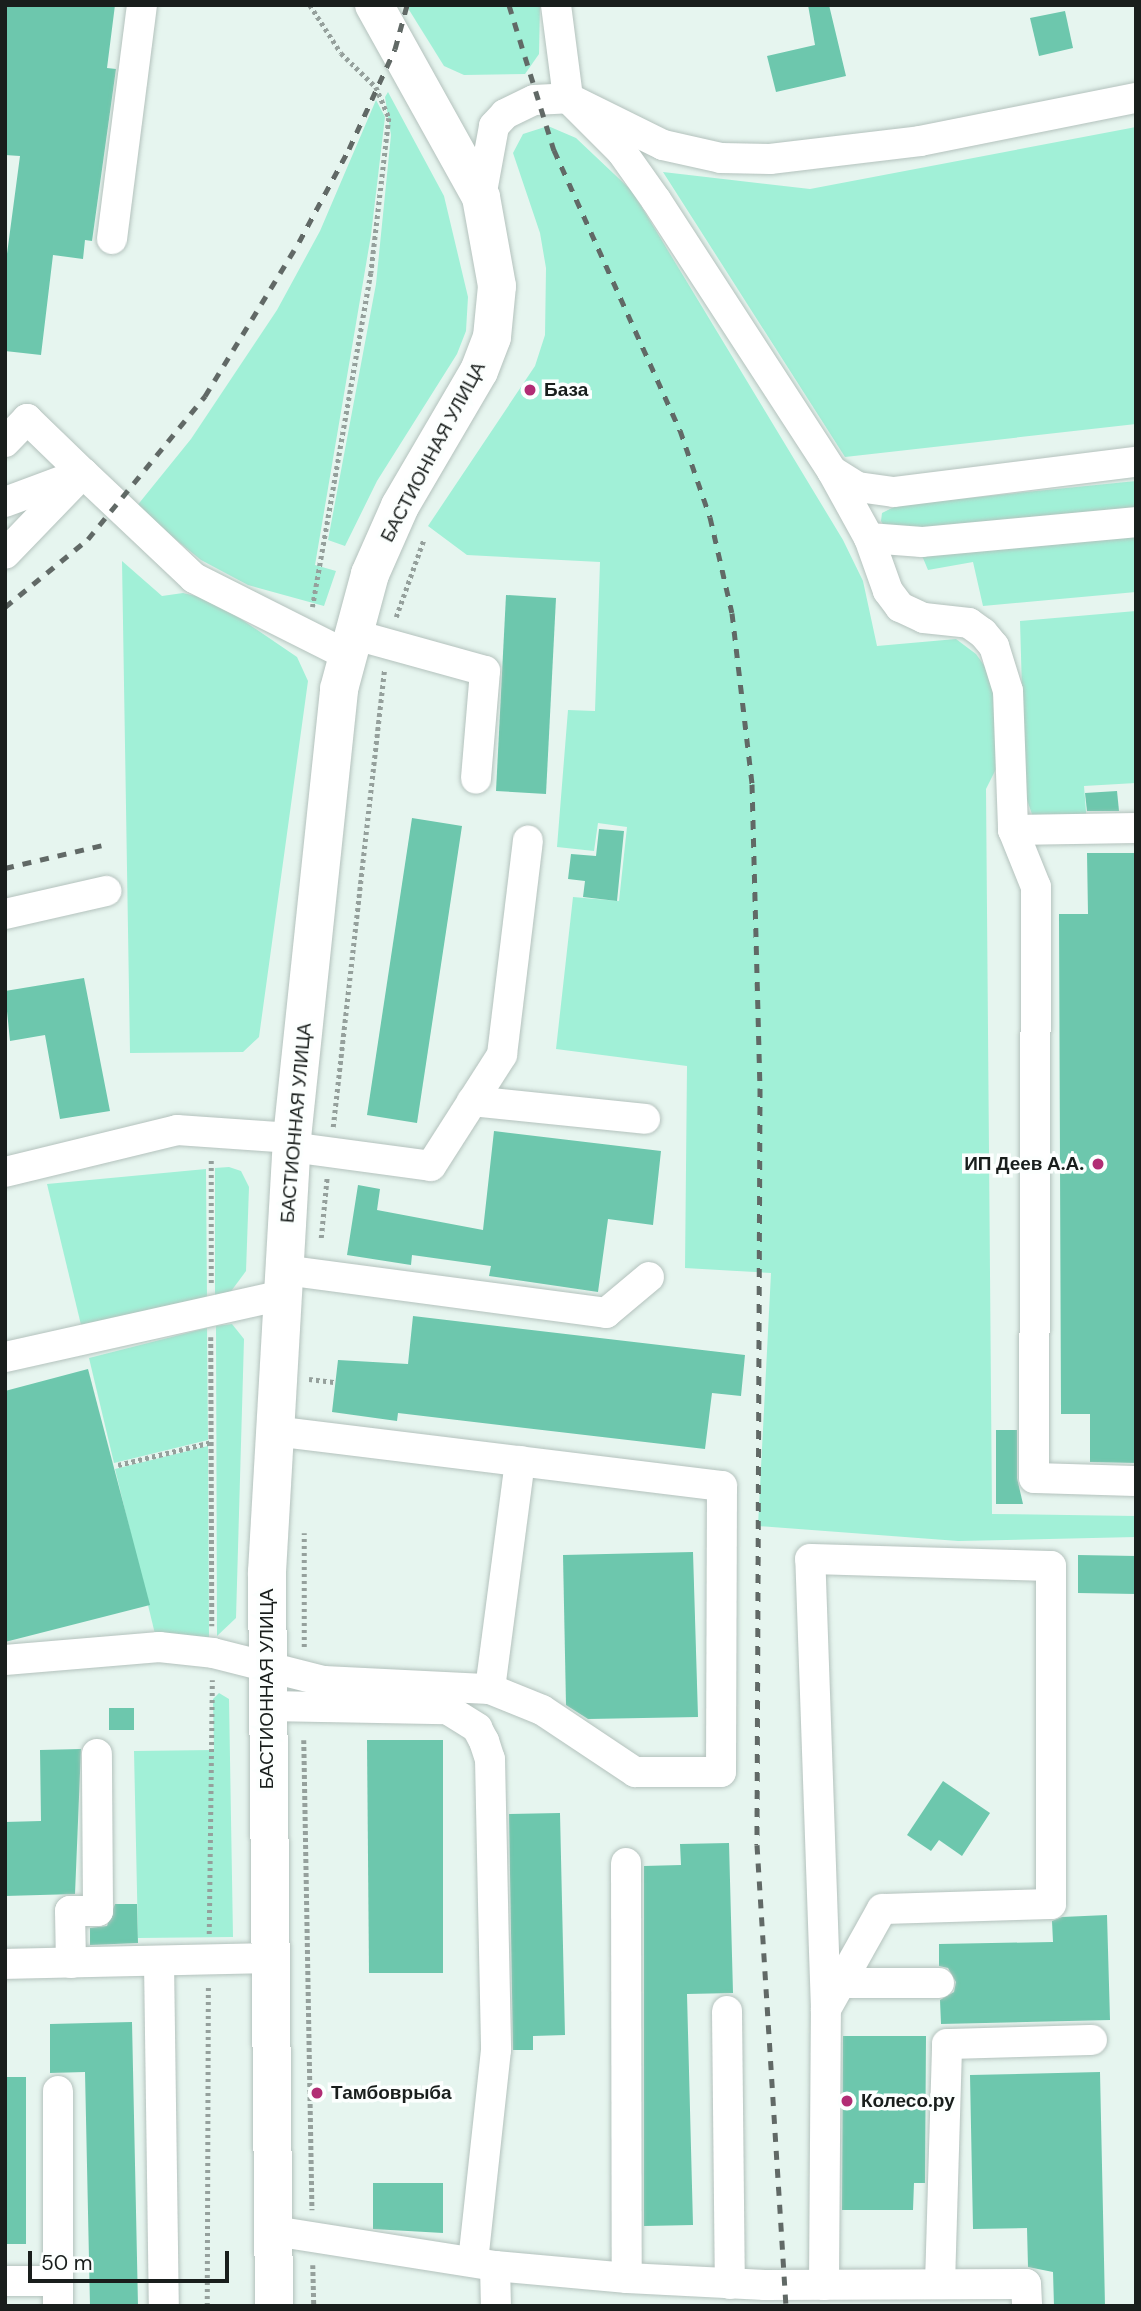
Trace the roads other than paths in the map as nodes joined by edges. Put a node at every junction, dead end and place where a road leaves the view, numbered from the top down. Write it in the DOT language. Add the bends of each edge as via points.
graph roads {
  1 [pos="142,5"];
  2 [pos="374,5"];
  3 [pos="556,5"];
  4 [pos="568,98"];
  5 [pos="1136,98"];
  6 [pos="481,197"];
  7 [pos="112,239"];
  8 [pos="5,442"];
  9 [pos="1136,462"];
  10 [pos="832,471"];
  11 [pos="83,473"];
  12 [pos="5,502"];
  13 [pos="1136,522"];
  14 [pos="869,538"];
  15 [pos="5,554"];
  16 [pos="349,645"];
  17 [pos="476,779"];
  18 [pos="1136,828"];
  19 [pos="1013,830"];
  20 [pos="528,841"];
  21 [pos="106,891"];
  22 [pos="5,914"];
  23 [pos="472,1101"];
  24 [pos="645,1119"];
  25 [pos="292,1142"];
  26 [pos="5,1172"];
  27 [pos="649,1277"];
  28 [pos="283,1283"];
  29 [pos="5,1357"];
  30 [pos="273,1431"];
  31 [pos="520,1461"];
  32 [pos="1136,1481"];
  33 [pos="5,1660"];
  34 [pos="268,1669"];
  35 [pos="489,1689"];
  36 [pos="267,1706"];
  37 [pos="97,1754"];
  38 [pos="626,1863"];
  39 [pos="268,1958"];
  40 [pos="159,1961"];
  41 [pos="71,1963"];
  42 [pos="5,1964"];
  43 [pos="939,1983"];
  44 [pos="833,1996"];
  45 [pos="727,2011"];
  46 [pos="1092,2040"];
  47 [pos="58,2091"];
  48 [pos="274,2231"];
  49 [pos="484,2264"];
  50 [pos="627,2278"];
  51 [pos="5,2281"];
  52 [pos="730,2284"];
  53 [pos="940,2284"];
  54 [pos="824,2286"];
  55 [pos="58,2294"];
  56 [pos="164,2306"];
  57 [pos="274,2306"];
  58 [pos="496,2306"];
  59 [pos="1027,2306"];
  1 -- 7 [label="street"];
  2 -- 6 [label="main road, БАСТИОННАЯ УЛИЦА"];
  3 -- 4 [label="street"];
  4 -- 5 [label="street" via="663,145 721,158 758,159 920,141"];
  4 -- 6 [label="street" via="534,100 500,120 489,145"];
  4 -- 10 [label="street" via="622,152 649,190"];
  6 -- 16 [label="main road, БАСТИОННАЯ УЛИЦА" via="497,286 492,337 479,371 400,506 370,574"];
  8 -- 11 [label="street" via="27,419"];
  9 -- 10 [label="street" via="894,492 858,487"];
  10 -- 14 [label="street"];
  11 -- 12 [label="street"];
  11 -- 15 [label="street"];
  11 -- 16 [label="street" via="194,578 308,635"];
  13 -- 14 [label="street" via="922,542"];
  14 -- 19 [label="street" via="888,591 900,607 925,618 969,623 995,646 1008,691"];
  16 -- 17 [label="street" via="485,671"];
  16 -- 25 [label="main road, БАСТИОННАЯ УЛИЦА"];
  18 -- 19 [label="street"];
  19 -- 32 [label="street" via="1036,887 1034,1478"];
  20 -- 23 [label="street" via="502,1055"];
  21 -- 22 [label="street"];
  23 -- 24 [label="street"];
  23 -- 25 [label="street" via="431,1166"];
  25 -- 26 [label="street" via="177,1130"];
  25 -- 28 [label="main road, БАСТИОННАЯ УЛИЦА"];
  27 -- 28 [label="street" via="606,1313"];
  28 -- 29 [label="street" via="211,1311"];
  28 -- 30 [label="main road, БАСТИОННАЯ УЛИЦА"];
  30 -- 31 [label="street"];
  30 -- 34 [label="main road, БАСТИОННАЯ УЛИЦА"];
  31 -- 35 [label="street"];
  31 -- 35 [label="street" via="722,1486 721,1772 635,1772 542,1710"];
  33 -- 34 [label="street" via="159,1647 213,1653"];
  34 -- 35 [label="street" via="324,1681"];
  34 -- 36 [label="main road, БАСТИОННАЯ УЛИЦА"];
  36 -- 39 [label="main road, БАСТИОННАЯ УЛИЦА"];
  36 -- 49 [label="street" via="447,1709 477,1728 484,1741 489,1759 496,2050"];
  37 -- 41 [label="street" via="98,1911 70,1911"];
  38 -- 50 [label="street"];
  39 -- 40 [label="street"];
  39 -- 48 [label="main road, БАСТИОННАЯ УЛИЦА"];
  40 -- 41 [label="street"];
  40 -- 56 [label="street"];
  41 -- 42 [label="street"];
  43 -- 44 [label="street"];
  44 -- 44 [label="street" via="810,1559 1051,1566 1051,1904 881,1909"];
  44 -- 54 [label="street"];
  45 -- 52 [label="street"];
  46 -- 53 [label="street" via="947,2044"];
  47 -- 55 [label="street"];
  48 -- 49 [label="street"];
  48 -- 57 [label="main road, БАСТИОННАЯ УЛИЦА"];
  49 -- 50 [label="street"];
  49 -- 58 [label="street"];
  50 -- 52 [label="street"];
  51 -- 55 [label="street"];
  52 -- 54 [label="street"];
  53 -- 54 [label="street"];
  53 -- 59 [label="street" via="1026,2284"];
}
